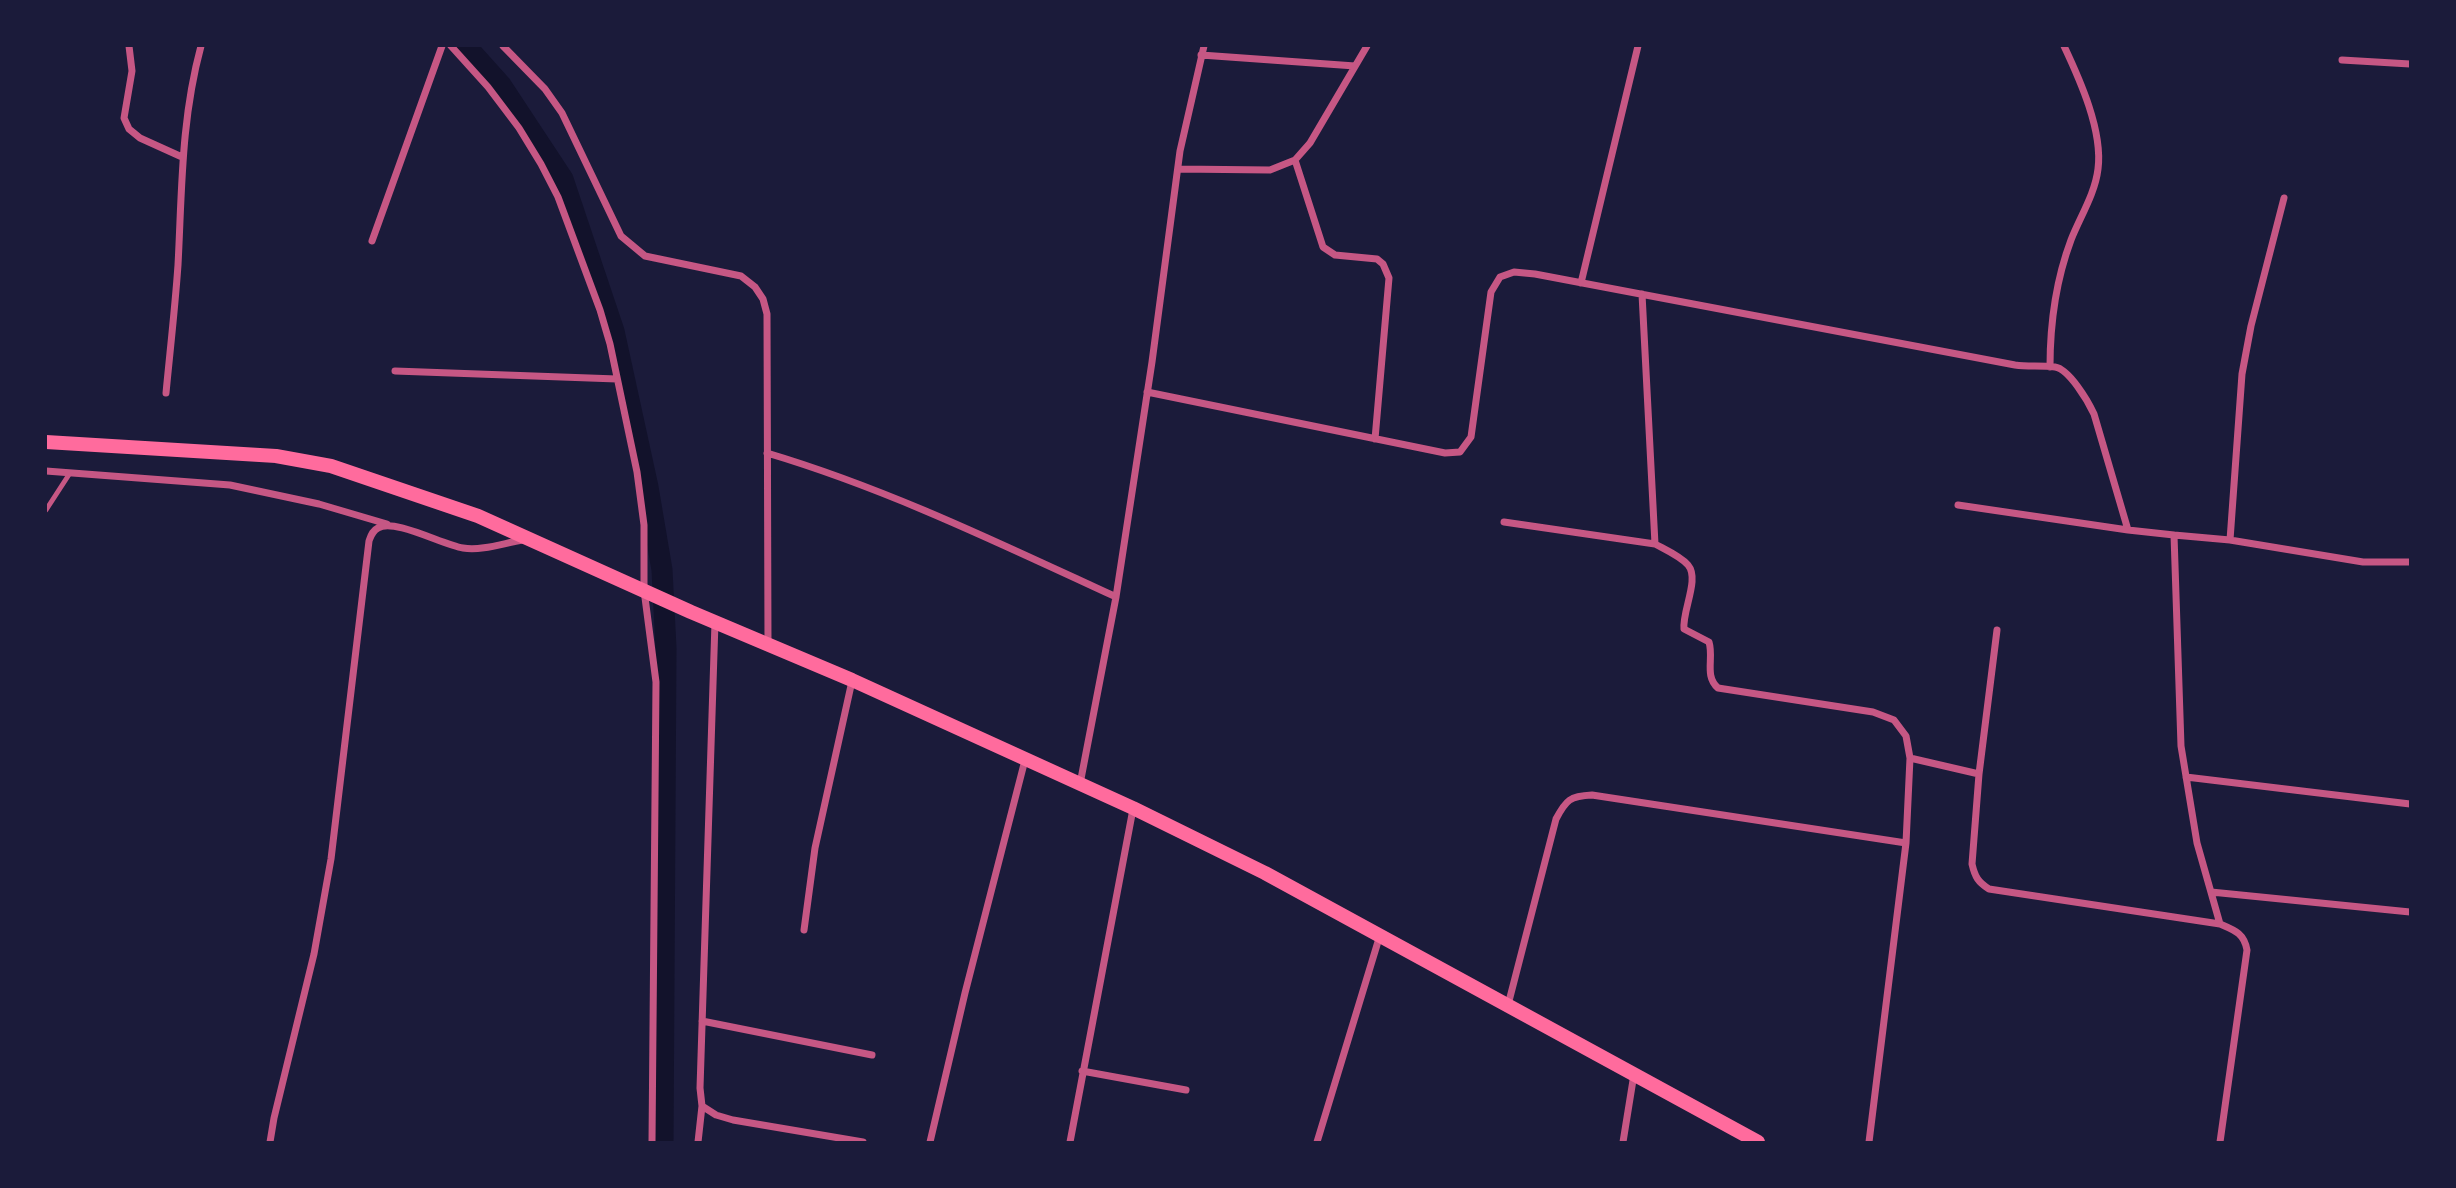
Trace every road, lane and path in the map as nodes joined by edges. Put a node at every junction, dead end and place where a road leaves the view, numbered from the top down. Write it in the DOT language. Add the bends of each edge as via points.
graph roads {
  1 [pos="130,46"];
  2 [pos="201,46"];
  3 [pos="442,46"];
  4 [pos="451,46"];
  5 [pos="503,46"];
  6 [pos="1204,46"];
  7 [pos="1367,46"];
  8 [pos="1638,46"];
  9 [pos="2064,46"];
  10 [pos="1201,55"];
  11 [pos="2342,60"];
  12 [pos="2410,64"];
  13 [pos="1355,66"];
  14 [pos="182,157"];
  15 [pos="1295,160"];
  16 [pos="1178,169"];
  17 [pos="2284,198"];
  18 [pos="372,241"];
  19 [pos="1581,282"];
  20 [pos="1642,294"];
  21 [pos="2050,367"];
  22 [pos="395,371"];
  23 [pos="617,379"];
  24 [pos="1147,392"];
  25 [pos="166,394"];
  26 [pos="1375,439"];
  27 [pos="46,442"];
  28 [pos="767,453"];
  29 [pos="46,471"];
  30 [pos="70,473"];
  31 [pos="1958,505"];
  32 [pos="46,510"];
  33 [pos="1504,522"];
  34 [pos="394,526"];
  35 [pos="2128,530"];
  36 [pos="2174,535"];
  37 [pos="528,539"];
  38 [pos="2230,540"];
  39 [pos="1655,544"];
  40 [pos="2410,562"];
  41 [pos="649,593"];
  42 [pos="1116,597"];
  43 [pos="715,621"];
  44 [pos="1997,630"];
  45 [pos="768,645"];
  46 [pos="852,680"];
  47 [pos="1910,758"];
  48 [pos="1026,759"];
  49 [pos="1979,774"];
  50 [pos="2186,777"];
  51 [pos="1080,784"];
  52 [pos="2410,804"];
  53 [pos="1133,808"];
  54 [pos="1906,843"];
  55 [pos="2211,892"];
  56 [pos="2410,912"];
  57 [pos="2220,924"];
  58 [pos="804,930"];
  59 [pos="1380,934"];
  60 [pos="1508,1005"];
  61 [pos="702,1021"];
  62 [pos="872,1055"];
  63 [pos="1082,1071"];
  64 [pos="1634,1073"];
  65 [pos="1186,1090"];
  66 [pos="702,1106"];
  67 [pos="1751,1141"];
  68 [pos="270,1143"];
  69 [pos="652,1143"];
  70 [pos="698,1143"];
  71 [pos="863,1143"];
  72 [pos="930,1143"];
  73 [pos="1070,1143"];
  74 [pos="1317,1143"];
  75 [pos="1623,1143"];
  76 [pos="1869,1143"];
  77 [pos="2220,1143"];
  1 -- 14 [label="street" via="132,71 124,118 129,130"];
  2 -- 14 [label="street"];
  3 -- 18 [label="street"];
  4 -- 23 [label="street" via="519,128 552,186 600,310"];
  5 -- 28 [label="street" via="562,113 621,236 645,256 741,276 763,299 767,314"];
  6 -- 10 [label="street"];
  7 -- 13 [label="street"];
  8 -- 19 [label="street"];
  9 -- 21 [label="street" via="2092,116 2098,169 2067,252 2051,321"];
  10 -- 13 [label="street"];
  10 -- 16 [label="street"];
  11 -- 12 [label="street"];
  13 -- 15 [label="street"];
  14 -- 25 [label="street"];
  15 -- 16 [label="street" via="1270,170"];
  15 -- 26 [label="street" via="1323,247 1335,255 1377,259 1387,270"];
  16 -- 24 [label="street"];
  17 -- 38 [label="street" via="2244,364"];
  19 -- 20 [label="street"];
  19 -- 26 [label="street" via="1514,272 1500,277 1491,292 1471,437 1460,452"];
  20 -- 21 [label="street" via="2026,367"];
  20 -- 39 [label="street"];
  21 -- 35 [label="street" via="2063,370 2094,414"];
  22 -- 23 [label="street"];
  23 -- 41 [label="street" via="641,498"];
  24 -- 26 [label="street"];
  24 -- 42 [label="street"];
  27 -- 37 [label="main road" via="276,456 331,466 478,516"];
  28 -- 42 [label="street" via="860,483"];
  28 -- 45 [label="street"];
  29 -- 30 [label="street"];
  30 -- 32 [label="lane"];
  30 -- 34 [label="street" via="230,485"];
  31 -- 35 [label="street"];
  33 -- 39 [label="street"];
  34 -- 37 [label="street" via="465,548"];
  34 -- 68 [label="street" via="374,530 369,541 331,859"];
  35 -- 36 [label="street"];
  36 -- 38 [label="street"];
  36 -- 50 [label="street"];
  37 -- 41 [label="main road"];
  38 -- 40 [label="street" via="2353,561"];
  39 -- 47 [label="street" via="1691,570 1684,629 1709,642 1712,683 1718,688 1873,712 1894,720 1906,736"];
  41 -- 43 [label="main road"];
  41 -- 69 [label="street" via="656,682"];
  42 -- 51 [label="street"];
  43 -- 45 [label="main road"];
  43 -- 61 [label="street"];
  44 -- 49 [label="street"];
  45 -- 46 [label="main road"];
  46 -- 48 [label="main road"];
  46 -- 58 [label="street" via="815,848"];
  47 -- 49 [label="street"];
  47 -- 54 [label="street"];
  48 -- 51 [label="main road"];
  48 -- 72 [label="street"];
  49 -- 57 [label="street" via="1972,864 1980,884"];
  50 -- 52 [label="street"];
  50 -- 55 [label="street"];
  51 -- 53 [label="main road"];
  53 -- 59 [label="main road"];
  53 -- 63 [label="street"];
  54 -- 60 [label="street" via="1592,795 1574,796 1556,819"];
  54 -- 76 [label="street"];
  55 -- 56 [label="street"];
  55 -- 57 [label="street"];
  57 -- 77 [label="street" via="2238,932 2247,950"];
  59 -- 60 [label="main road"];
  59 -- 74 [label="street"];
  60 -- 64 [label="main road"];
  61 -- 62 [label="street"];
  61 -- 66 [label="street"];
  63 -- 65 [label="street"];
  63 -- 73 [label="street"];
  64 -- 67 [label="main road"];
  64 -- 75 [label="street"];
  66 -- 70 [label="street"];
  66 -- 71 [label="street" via="733,1120"];
}
